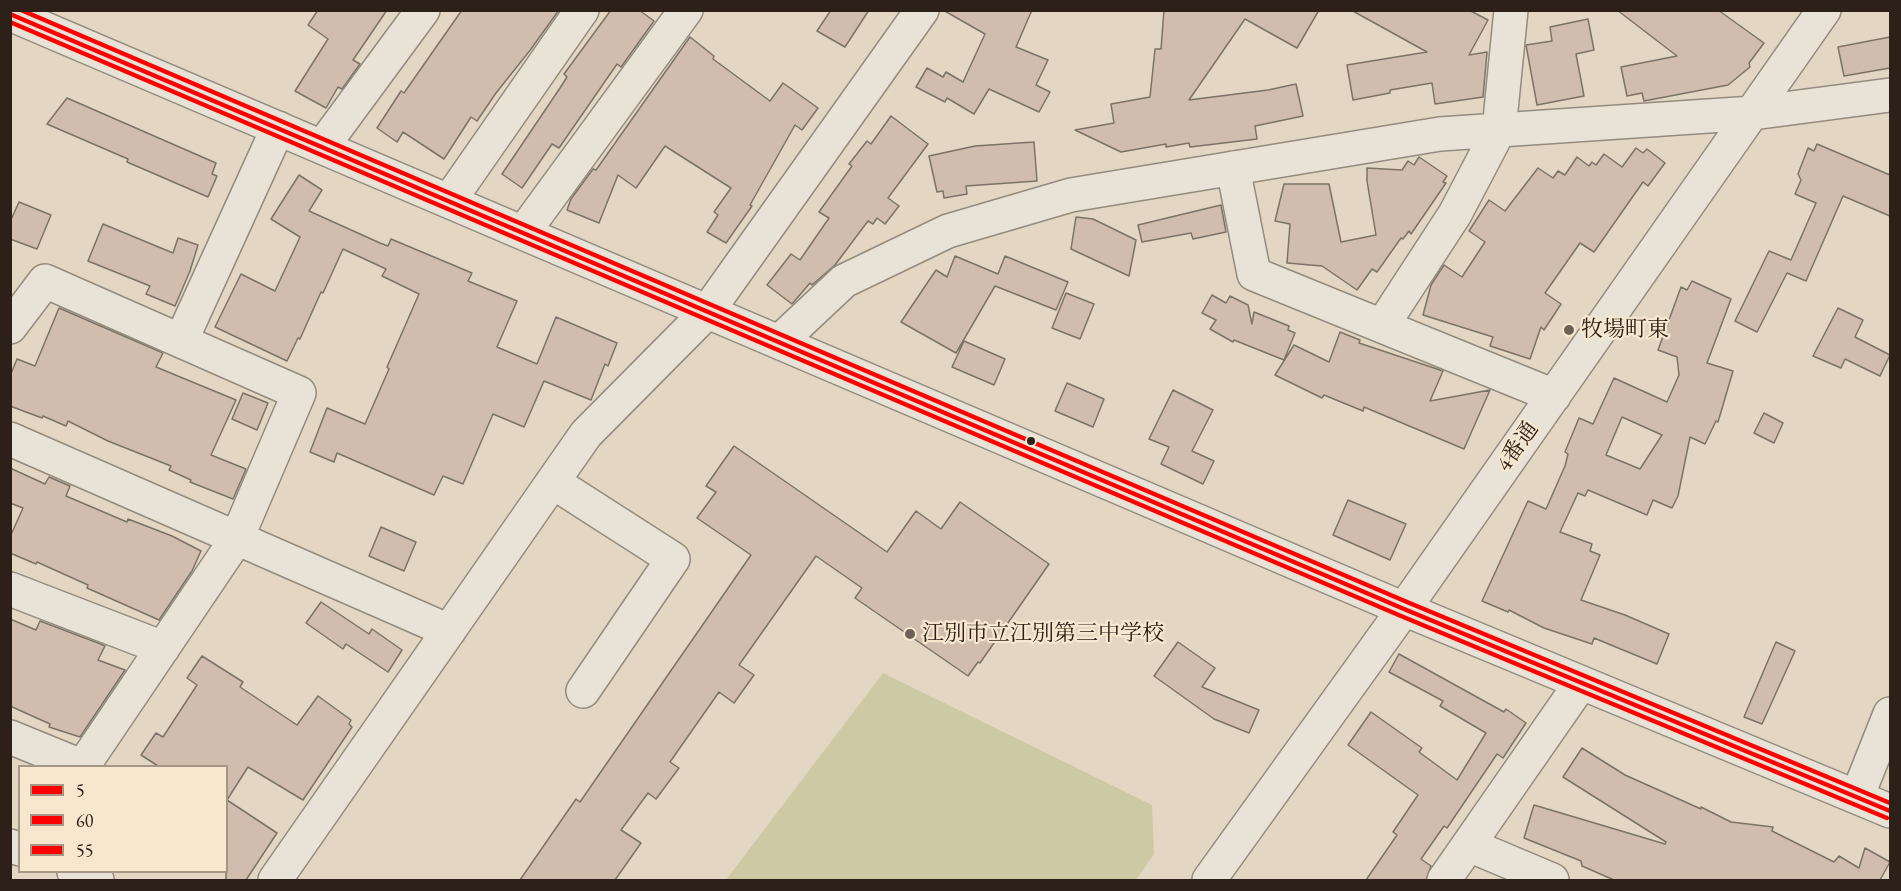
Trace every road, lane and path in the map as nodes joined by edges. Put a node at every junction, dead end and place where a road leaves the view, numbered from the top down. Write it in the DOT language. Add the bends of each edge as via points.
graph roads {
  1 [pos="423,10"];
  2 [pos="582,10"];
  3 [pos="686,10"];
  4 [pos="922,10"];
  5 [pos="1511,10"];
  6 [pos="1824,10"];
  7 [pos="15,17"];
  8 [pos="1890,94"];
  9 [pos="1753,113"];
  10 [pos="278,128"];
  11 [pos="1499,130"];
  12 [pos="322,147"];
  13 [pos="1233,168"];
  14 [pos="449,201"];
  15 [pos="523,233"];
  16 [pos="707,312"];
  17 [pos="1382,326"];
  18 [pos="10,327"];
  19 [pos="181,341"];
  20 [pos="779,342"];
  21 [pos="1554,396"];
  22 [pos="10,439"];
  23 [pos="553,482"];
  24 [pos="237,538"];
  25 [pos="10,589"];
  26 [pos="1404,609"];
  27 [pos="449,631"];
  28 [pos="163,648"];
  29 [pos="1581,683"];
  30 [pos="583,691"];
  31 [pos="1890,714"];
  32 [pos="10,737"];
  33 [pos="80,765"];
  34 [pos="83,765"];
  35 [pos="1857,797"];
  36 [pos="1890,811"];
  37 [pos="1468,845"];
  38 [pos="77,873"];
  39 [pos="97,880"];
  40 [pos="275,880"];
  41 [pos="1209,880"];
  42 [pos="1444,880"];
  43 [pos="1552,880"];
  1 -- 12 [label="street"];
  2 -- 14 [label="street"];
  3 -- 15 [label="street"];
  4 -- 16 [label="street"];
  5 -- 11 [label="street"];
  6 -- 9 [label="street, 4番通"];
  7 -- 10 [label="street"];
  8 -- 9 [label="street"];
  9 -- 11 [label="street"];
  9 -- 21 [label="street, 4番通"];
  10 -- 12 [label="street"];
  10 -- 19 [label="street"];
  11 -- 13 [label="street" via="1440,134"];
  11 -- 17 [label="street" via="1455,214"];
  12 -- 14 [label="street"];
  13 -- 17 [label="street" via="1254,274"];
  13 -- 20 [label="street" via="1071,195 948,231 844,281"];
  14 -- 15 [label="street"];
  15 -- 16 [label="street"];
  16 -- 20 [label="street"];
  16 -- 23 [label="street" via="586,434"];
  17 -- 21 [label="street"];
  18 -- 19 [label="street" via="45,281"];
  19 -- 24 [label="street" via="299,393"];
  20 -- 26 [label="street"];
  21 -- 26 [label="street, 4番通"];
  22 -- 24 [label="street"];
  23 -- 27 [label="street"];
  23 -- 30 [label="street" via="673,559"];
  24 -- 27 [label="street"];
  24 -- 28 [label="street"];
  25 -- 28 [label="street"];
  26 -- 29 [label="street"];
  26 -- 41 [label="street, 4番通"];
  27 -- 40 [label="street"];
  28 -- 34 [label="street"];
  29 -- 35 [label="street"];
  29 -- 37 [label="street"];
  31 -- 35 [label="street"];
  32 -- 33 [label="street"];
  35 -- 36 [label="street"];
  37 -- 42 [label="street"];
  37 -- 43 [label="street"];
  38 -- 39 [label="street"];
}
